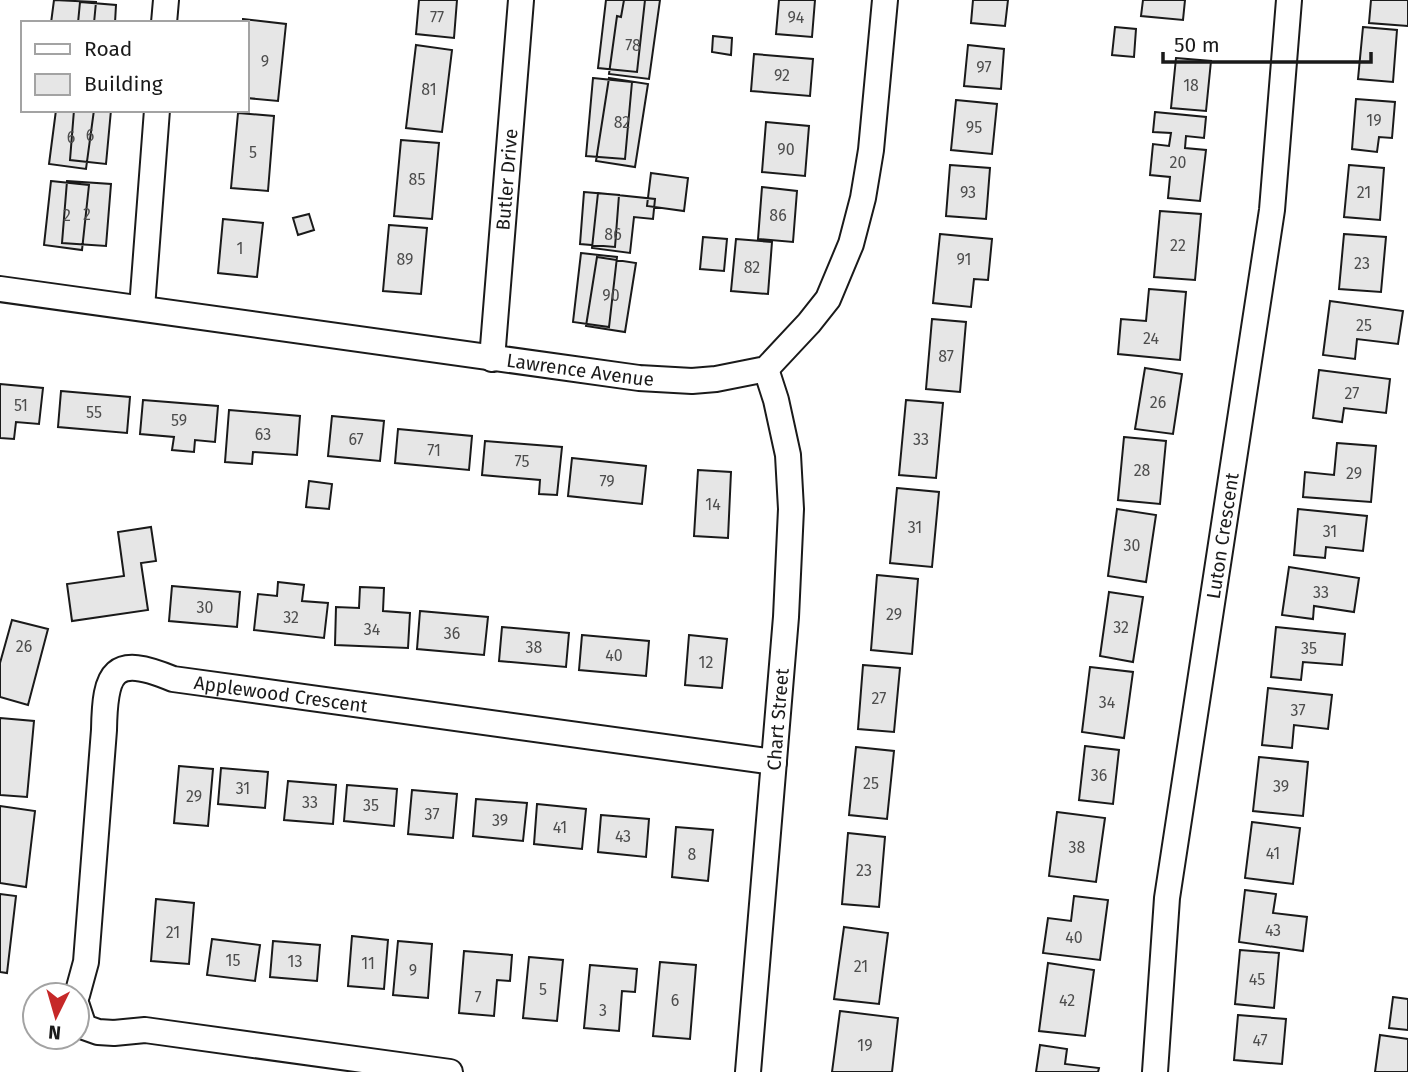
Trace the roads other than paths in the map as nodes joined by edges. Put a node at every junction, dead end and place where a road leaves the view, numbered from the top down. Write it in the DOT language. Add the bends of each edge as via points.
graph roads {
  1 [pos="166,0"];
  2 [pos="521,0"];
  3 [pos="885,0"];
  4 [pos="1289,0"];
  5 [pos="164,21"];
  6 [pos="157,112"];
  7 [pos="0,289"];
  8 [pos="142,308"];
  9 [pos="492,359"];
  10 [pos="766,369"];
  11 [pos="774,762"];
  12 [pos="81,981"];
  13 [pos="91,1030"];
  14 [pos="450,1072"];
  15 [pos="748,1072"];
  16 [pos="1155,1072"];
  1 -- 5 [label="street"];
  2 -- 9 [label="street, Butler Drive"];
  3 -- 10 [label="street" via="871,150 851,244 828,299"];
  4 -- 16 [label="street, Luton Crescent" via="1272,210 1167,898"];
  6 -- 8 [label="street"];
  7 -- 8 [label="street, Lawrence Avenue"];
  8 -- 9 [label="street, Lawrence Avenue"];
  9 -- 10 [label="street, Lawrence Avenue" via="692,381"];
  10 -- 11 [label="street, Chart Street" via="788,455 791,509"];
  11 -- 12 [label="street, Applewood Crescent" via="173,679 148,668 117,671 104,697 86,961"];
  11 -- 15 [label="street, Chart Street"];
  13 -- 14 [label="street" via="145,1030"];
}
